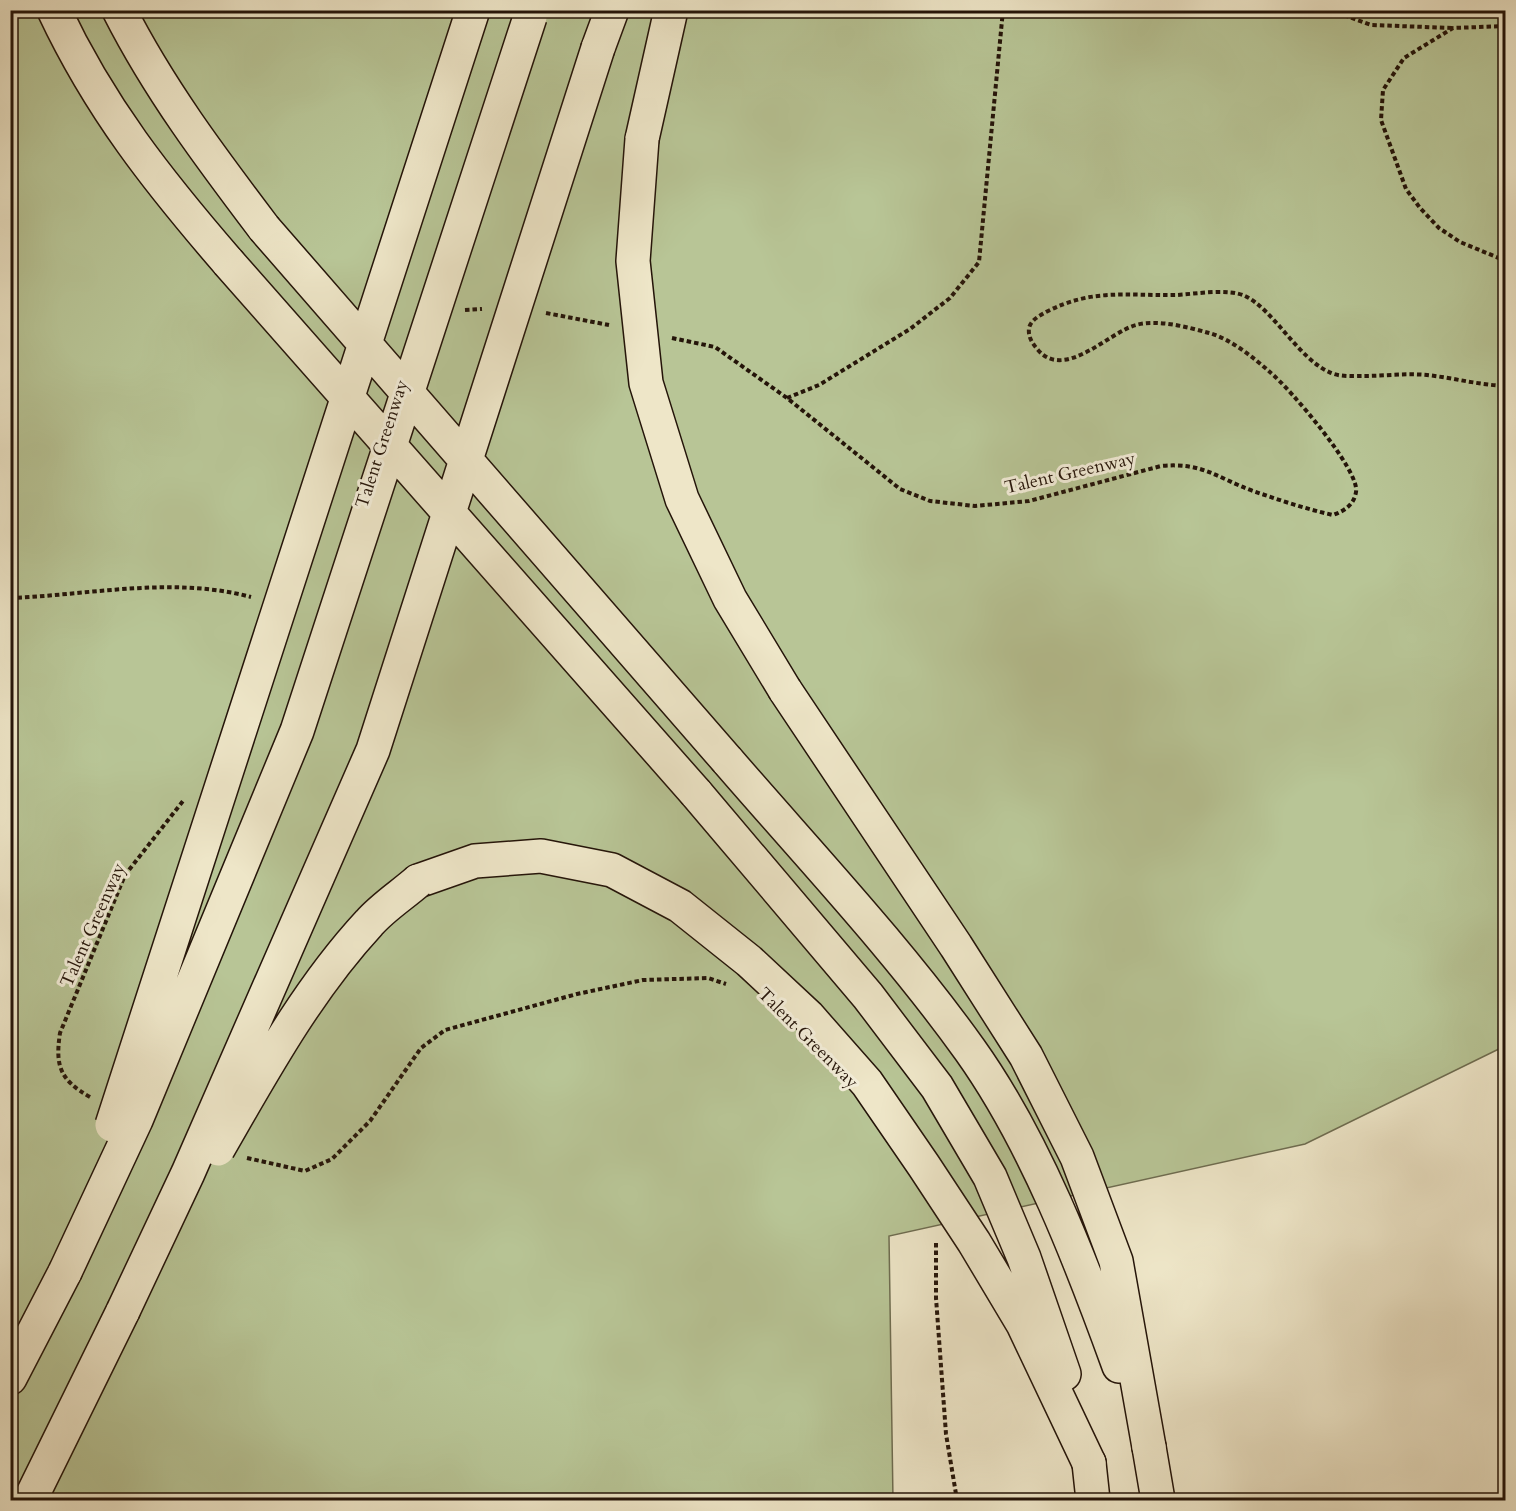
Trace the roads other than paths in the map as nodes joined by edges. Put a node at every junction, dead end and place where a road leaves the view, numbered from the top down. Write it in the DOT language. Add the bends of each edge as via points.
graph roads {
  1 [pos="54,10"];
  2 [pos="119,10"];
  3 [pos="473,10"];
  4 [pos="612,10"];
  5 [pos="671,10"];
  6 [pos="531,14"];
  7 [pos="65,1272"];
  8 [pos="123,1311"];
  9 [pos="10,1378"];
  10 [pos="1149,1446"];
  11 [pos="1089,1463"];
  12 [pos="30,1500"];
  13 [pos="1093,1500"];
  14 [pos="1158,1500"];
  1 -- 11 [label="main road, bridge" via="75,55 115,122 167,191 696,793 868,996 937,1087 990,1177 1024,1258 1055,1341"];
  2 -- 10 [label="main road, bridge" via="140,52 194,136 264,228 907,969 970,1051 1022,1137 1066,1231"];
  3 -- 7 [label="main road, bridge"];
  4 -- 8 [label="main road, bridge" via="373,750 188,1173"];
  5 -- 10 [label="main road, bridge" via="642,139 633,261 646,383 682,499 730,599 785,690 1026,1056 1077,1157 1116,1261"];
  6 -- 7 [label="main road, bridge" via="297,731 136,1120"];
  7 -- 9 [label="main road"];
  8 -- 11 [label="main road, bridge" via="279,1045 326,973 370,921 418,881 475,861 541,856 612,870 680,906 808,1016 867,1083 974,1242 1023,1324"];
  8 -- 12 [label="main road"];
  10 -- 14 [label="main road"];
  11 -- 13 [label="main road"];
}
